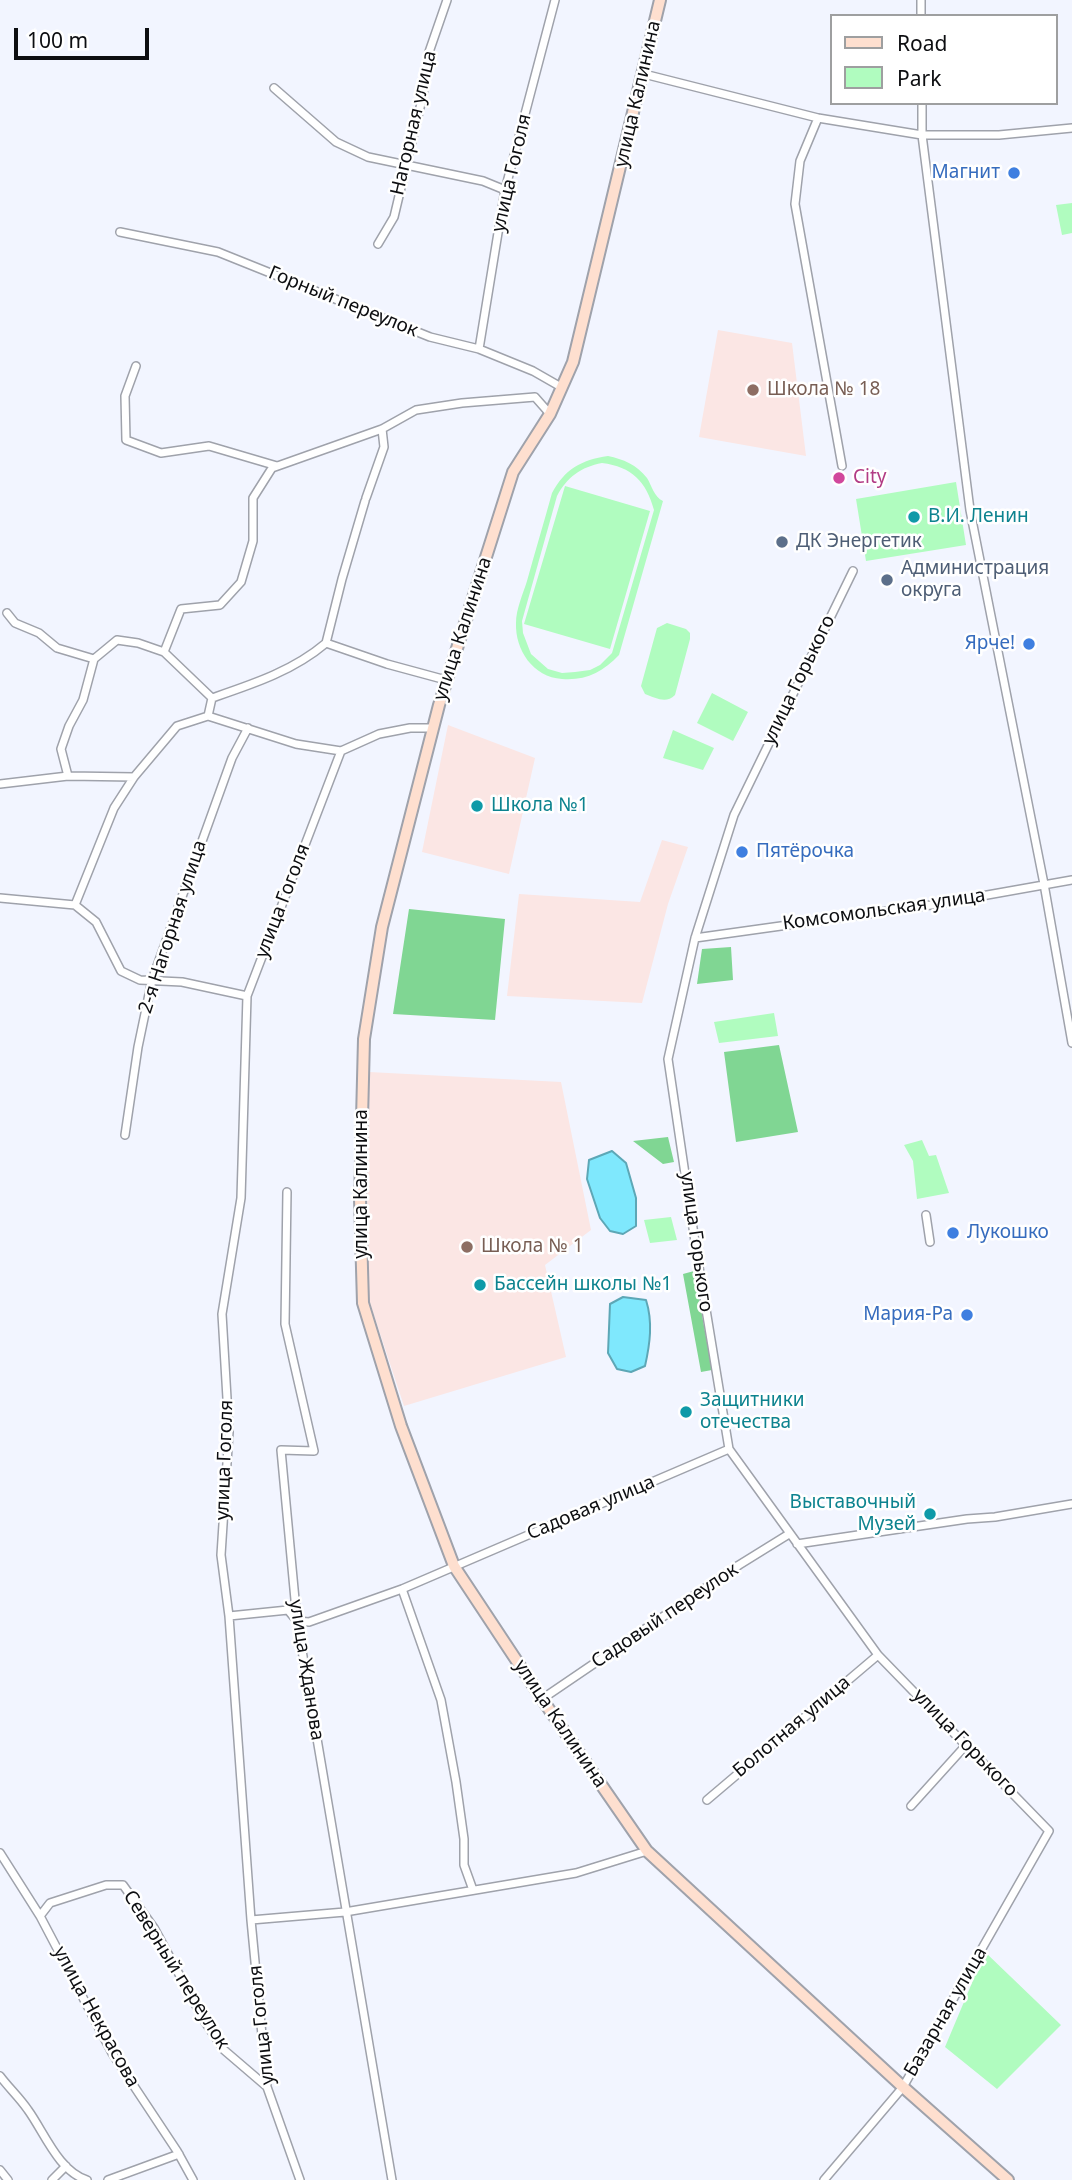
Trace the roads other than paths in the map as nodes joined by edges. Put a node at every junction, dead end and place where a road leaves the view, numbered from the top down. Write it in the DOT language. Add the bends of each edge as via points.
graph roads {
  1 [pos="447,0"];
  2 [pos="555,0"];
  3 [pos="660,0"];
  4 [pos="644,74"];
  5 [pos="274,88"];
  6 [pos="922,105"];
  7 [pos="818,118"];
  8 [pos="1072,128"];
  9 [pos="922,135"];
  10 [pos="405,163"];
  11 [pos="505,190"];
  12 [pos="120,232"];
  13 [pos="378,244"];
  14 [pos="479,349"];
  15 [pos="136,366"];
  16 [pos="561,387"];
  17 [pos="550,414"];
  18 [pos="382,429"];
  19 [pos="278,466"];
  20 [pos="842,466"];
  21 [pos="853,571"];
  22 [pos="7,612"];
  23 [pos="326,643"];
  24 [pos="164,652"];
  25 [pos="94,659"];
  26 [pos="446,680"];
  27 [pos="212,698"];
  28 [pos="208,716"];
  29 [pos="248,728"];
  30 [pos="433,728"];
  31 [pos="341,751"];
  32 [pos="68,776"];
  33 [pos="134,777"];
  34 [pos="0,784"];
  35 [pos="1072,880"];
  36 [pos="1044,884"];
  37 [pos="0,898"];
  38 [pos="75,905"];
  39 [pos="695,938"];
  40 [pos="152,980"];
  41 [pos="1072,981"];
  42 [pos="1062,983"];
  43 [pos="247,996"];
  44 [pos="1072,1043"];
  45 [pos="125,1135"];
  46 [pos="287,1192"];
  47 [pos="926,1215"];
  48 [pos="930,1242"];
  49 [pos="729,1449"];
  50 [pos="1072,1504"];
  51 [pos="789,1534"];
  52 [pos="797,1544"];
  53 [pos="454,1566"];
  54 [pos="402,1589"];
  55 [pos="229,1616"];
  56 [pos="297,1621"];
  57 [pos="878,1655"];
  58 [pos="542,1699"];
  59 [pos="967,1744"];
  60 [pos="707,1800"];
  61 [pos="911,1806"];
  62 [pos="1049,1830"];
  63 [pos="647,1851"];
  64 [pos="0,1853"];
  65 [pos="473,1890"];
  66 [pos="345,1912"];
  67 [pos="40,1916"];
  68 [pos="251,1920"];
  69 [pos="0,2076"];
  70 [pos="267,2087"];
  71 [pos="903,2087"];
  72 [pos="179,2154"];
  73 [pos="66,2166"];
  74 [pos="0,2170"];
  75 [pos="8,2180"];
  76 [pos="52,2180"];
  77 [pos="86,2180"];
  78 [pos="108,2180"];
  79 [pos="193,2180"];
  80 [pos="300,2180"];
  81 [pos="391,2180"];
  82 [pos="824,2180"];
  83 [pos="1008,2180"];
  1 -- 10 [label="street, Нагорная улица" via="428,55"];
  2 -- 11 [label="street, улица Гоголя"];
  3 -- 4 [label="street, улица Калинина"];
  4 -- 7 [label="street"];
  4 -- 16 [label="street, улица Калинина" via="573,362"];
  5 -- 10 [label="street" via="336,142 368,157"];
  6 -- 9 [label="street"];
  7 -- 9 [label="street"];
  7 -- 20 [label="street" via="800,161 795,204"];
  8 -- 9 [label="street" via="999,135"];
  9 -- 36 [label="street" via="970,510"];
  10 -- 11 [label="street"];
  10 -- 13 [label="street, Нагорная улица" via="394,217"];
  11 -- 14 [label="street, улица Гоголя"];
  12 -- 14 [label="street, Горный переулок" via="218,253 430,337"];
  14 -- 16 [label="street, Горный переулок"];
  15 -- 19 [label="street" via="125,396 126,440 161,453 209,446"];
  16 -- 17 [label="street, улица Калинина"];
  17 -- 18 [label="street" via="535,397 463,403 416,410"];
  17 -- 26 [label="street, улица Калинина" via="513,472"];
  18 -- 19 [label="street"];
  18 -- 23 [label="street" via="384,447"];
  19 -- 24 [label="street" via="253,498 253,541 242,582 220,605 181,609"];
  21 -- 39 [label="street, улица Горького" via="734,816"];
  22 -- 25 [label="street" via="15,623 39,633 57,648"];
  23 -- 26 [label="street"];
  23 -- 27 [label="street" via="309,658 271,677"];
  24 -- 25 [label="street" via="117,640"];
  24 -- 27 [label="street"];
  25 -- 32 [label="street" via="83,700 61,749"];
  26 -- 30 [label="street, улица Калинина"];
  27 -- 28 [label="street"];
  28 -- 29 [label="street"];
  28 -- 33 [label="street" via="177,726"];
  29 -- 31 [label="street" via="296,744"];
  29 -- 40 [label="street, 2-я Нагорная улица" via="232,758"];
  30 -- 31 [label="street" via="379,734"];
  30 -- 53 [label="street, улица Калинина" via="382,927 364,1039 360,1199 363,1303 401,1426"];
  31 -- 43 [label="street, улица Гоголя"];
  32 -- 33 [label="street"];
  32 -- 34 [label="street"];
  33 -- 38 [label="street" via="114,808"];
  35 -- 36 [label="street, Комсомольская улица"];
  36 -- 39 [label="street, Комсомольская улица"];
  36 -- 42 [label="street"];
  37 -- 38 [label="street"];
  38 -- 40 [label="street" via="96,922 121,971"];
  39 -- 49 [label="street, улица Горького" via="668,1059"];
  40 -- 43 [label="street"];
  40 -- 45 [label="street, 2-я Нагорная улица"];
  41 -- 42 [label="street"];
  42 -- 44 [label="street"];
  43 -- 55 [label="street, улица Гоголя" via="241,1198 222,1314 229,1432 221,1555"];
  46 -- 56 [label="street, улица Жданова" via="285,1324 314,1451 281,1450"];
  47 -- 48 [label="street"];
  49 -- 51 [label="street, улица Горького"];
  49 -- 53 [label="street, Садовая улица"];
  50 -- 52 [label="street"];
  51 -- 52 [label="street, улица Горького"];
  51 -- 58 [label="street, Садовый переулок"];
  52 -- 57 [label="street, улица Горького"];
  53 -- 54 [label="street, Садовая улица"];
  53 -- 58 [label="street, улица Калинина"];
  54 -- 56 [label="street, Садовая улица" via="309,1622"];
  54 -- 65 [label="street" via="441,1700 464,1839 464,1865"];
  55 -- 56 [label="street" via="288,1610"];
  55 -- 68 [label="street, улица Гоголя"];
  56 -- 66 [label="street, улица Жданова"];
  57 -- 59 [label="street, улица Горького"];
  57 -- 60 [label="street, Болотная улица"];
  58 -- 63 [label="street, улица Калинина"];
  59 -- 61 [label="street"];
  59 -- 62 [label="street, улица Горького"];
  62 -- 71 [label="street, Базарная улица"];
  63 -- 65 [label="street" via="576,1873"];
  63 -- 71 [label="street, улица Калинина"];
  64 -- 67 [label="street, улица Некрасова"];
  65 -- 66 [label="street"];
  66 -- 68 [label="street"];
  66 -- 81 [label="street, улица Жданова"];
  67 -- 70 [label="street, Северный переулок" via="50,1903 106,1885 123,1885 154,1928 224,2050"];
  67 -- 72 [label="street, улица Некрасова" via="112,2053"];
  68 -- 70 [label="street, улица Гоголя"];
  69 -- 73 [label="street"];
  70 -- 80 [label="street, улица Гоголя"];
  71 -- 82 [label="street, Базарная улица"];
  71 -- 83 [label="street, улица Калинина"];
  72 -- 78 [label="street"];
  72 -- 79 [label="street, улица Некрасова"];
  73 -- 76 [label="street"];
  73 -- 77 [label="street" via="75,2177"];
  74 -- 75 [label="street"];
}
